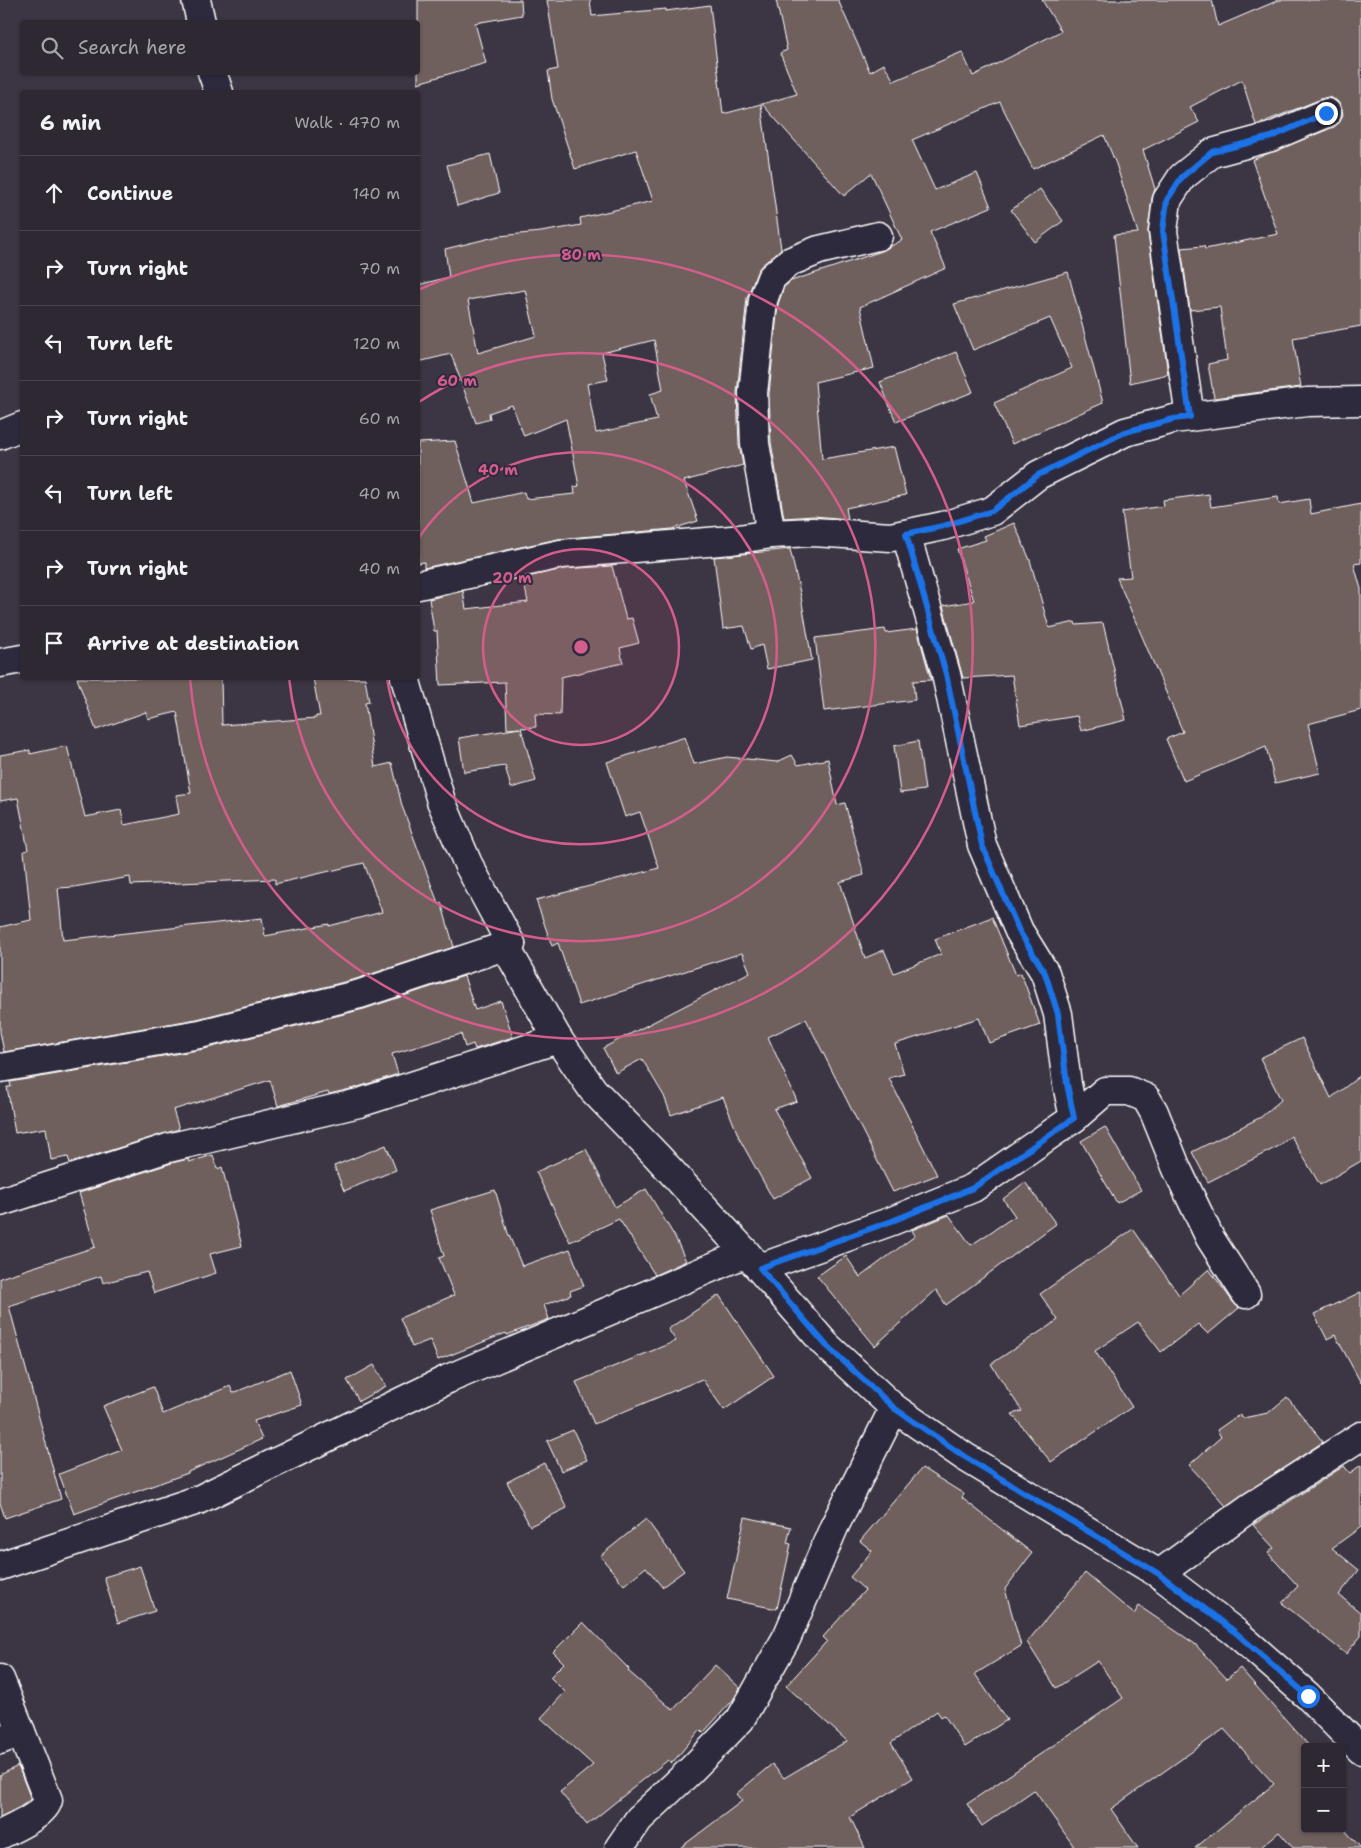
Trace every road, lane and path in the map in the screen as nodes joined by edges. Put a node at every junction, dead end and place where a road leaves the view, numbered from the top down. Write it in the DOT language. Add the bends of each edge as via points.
graph roads {
  1 [pos="213,75"];
  2 [pos="218,90"];
  3 [pos="1326,113"];
  4 [pos="878,236"];
  5 [pos="1361,401"];
  6 [pos="1190,417"];
  7 [pos="20,427"];
  8 [pos="0,435"];
  9 [pos="771,534"];
  10 [pos="906,534"];
  11 [pos="420,585"];
  12 [pos="20,659"];
  13 [pos="0,663"];
  14 [pos="406,680"];
  15 [pos="510,944"];
  16 [pos="558,1039"];
  17 [pos="0,1068"];
  18 [pos="1074,1118"];
  19 [pos="0,1202"];
  20 [pos="753,1260"];
  21 [pos="1246,1294"];
  22 [pos="894,1408"];
  23 [pos="1361,1436"];
  24 [pos="0,1566"];
  25 [pos="1159,1574"];
  26 [pos="0,1679"];
  27 [pos="11,1736"];
  28 [pos="1361,1750"];
  29 [pos="0,1836"];
  30 [pos="619,1848"];
  1 -- 2 [label="street"];
  3 -- 6 [label="street" via="1271,137 1212,152 1182,177 1167,200 1163,231"];
  4 -- 9 [label="street" via="819,250 789,262 770,278 763,300 753,393 754,444"];
  5 -- 6 [label="street" via="1307,402"];
  6 -- 10 [label="street" via="1125,432 1038,475 992,511"];
  7 -- 8 [label="street"];
  9 -- 10 [label="street" via="813,532 891,537"];
  9 -- 11 [label="street" via="562,554"];
  10 -- 18 [label="street" via="946,674 982,845 1019,931 1045,973 1058,1014"];
  12 -- 13 [label="street"];
  14 -- 15 [label="street" via="441,801 468,864"];
  15 -- 16 [label="street" via="508,951"];
  15 -- 17 [label="street" via="360,994 200,1034"];
  16 -- 19 [label="street" via="359,1104 168,1148"];
  16 -- 20 [label="street" via="593,1090"];
  18 -- 20 [label="street" via="973,1188 892,1221"];
  18 -- 21 [label="street" via="1105,1091 1129,1091 1146,1098 1210,1238"];
  20 -- 22 [label="street" via="825,1344"];
  20 -- 24 [label="street" via="448,1379 198,1500"];
  22 -- 25 [label="street" via="965,1457"];
  22 -- 30 [label="street" via="834,1527 787,1637 740,1720 639,1819"];
  23 -- 25 [label="street" via="1249,1508"];
  25 -- 28 [label="street" via="1235,1632 1308,1696"];
  26 -- 27 [label="street"];
  27 -- 29 [label="street" via="48,1800 47,1806 39,1813"];
}
